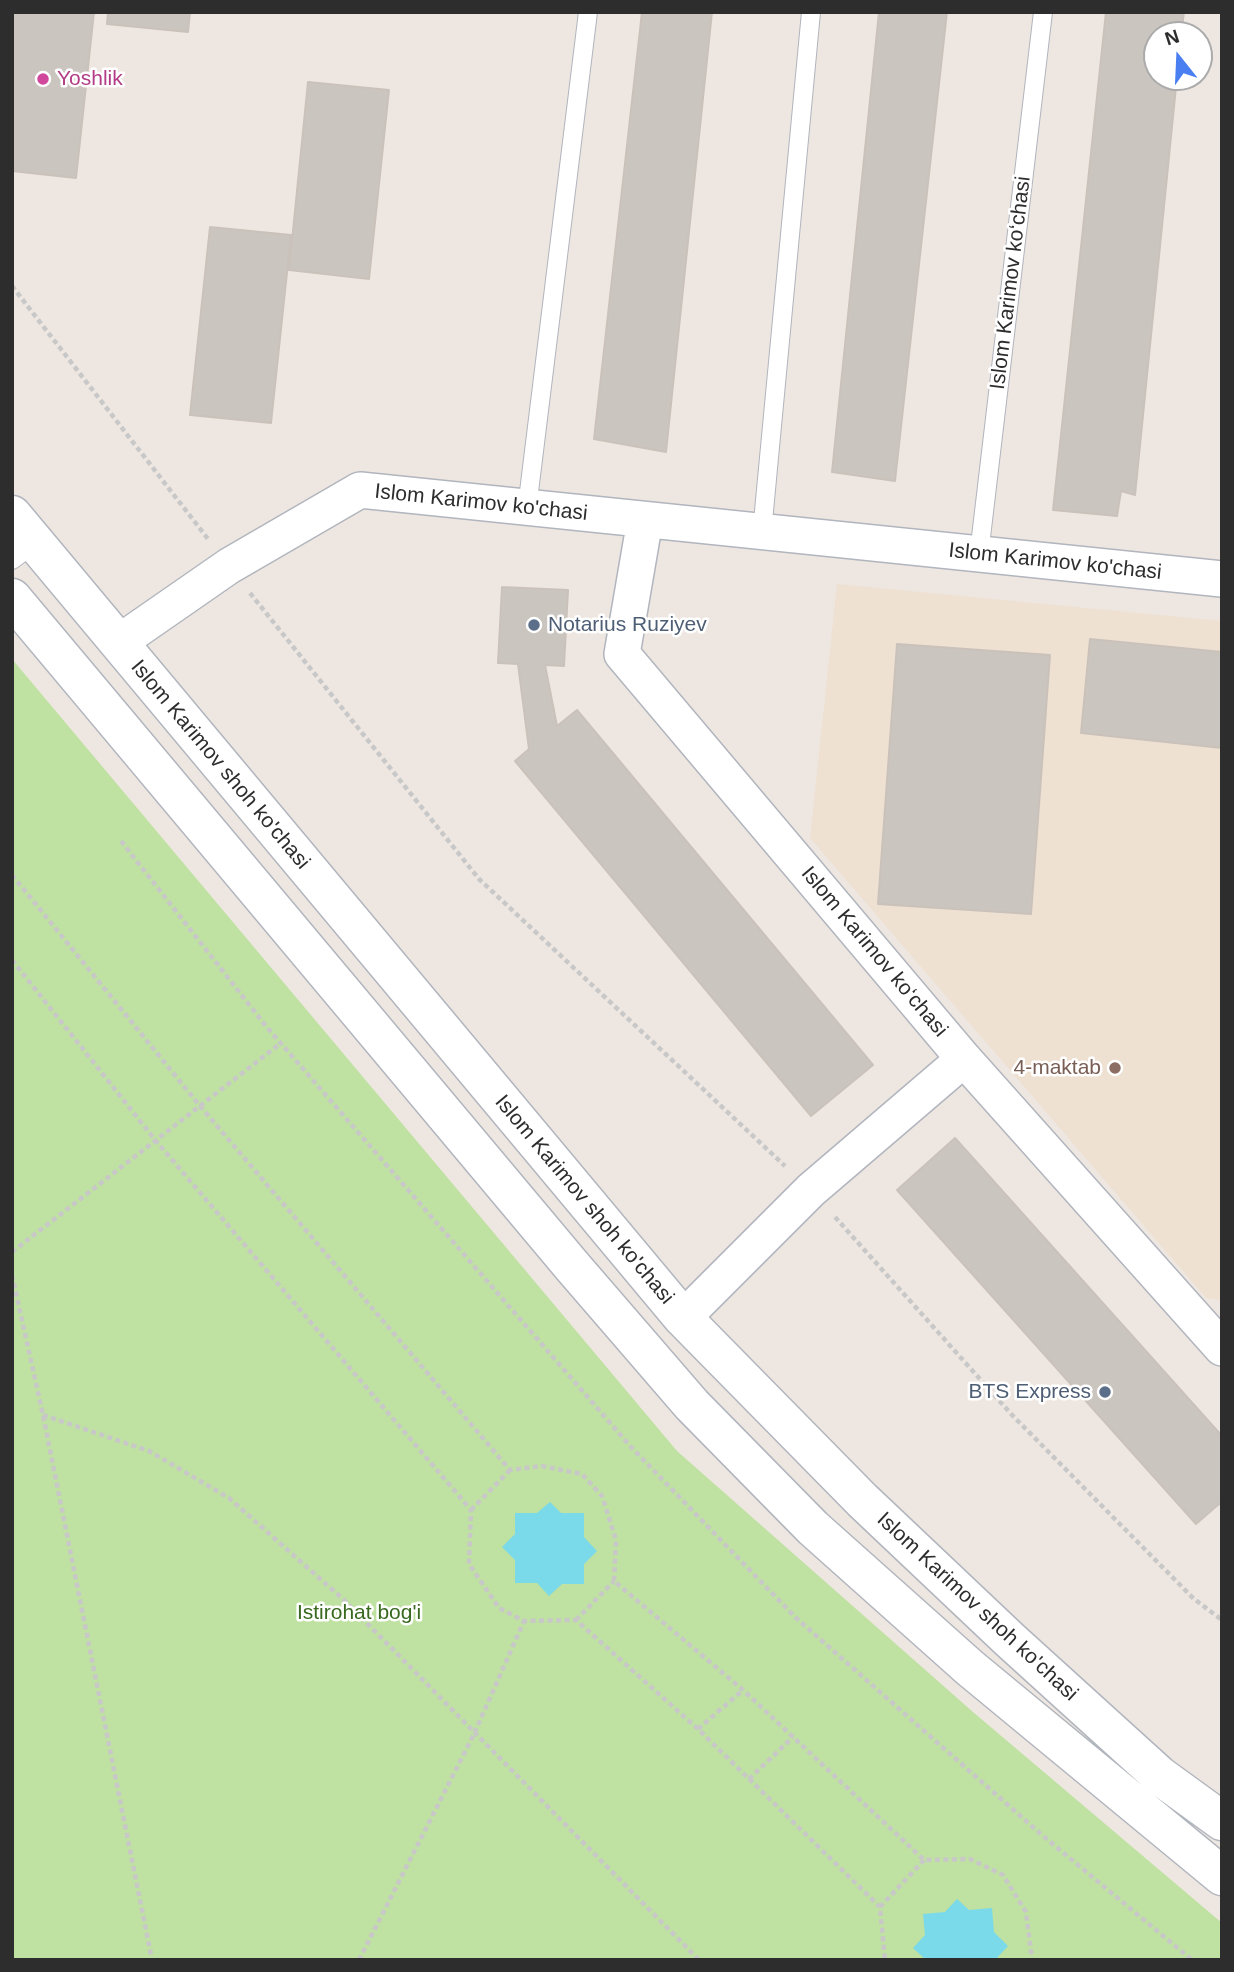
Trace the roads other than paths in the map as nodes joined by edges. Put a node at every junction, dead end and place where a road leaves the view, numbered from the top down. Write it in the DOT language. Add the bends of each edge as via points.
graph roads {
  1 [pos="588,12"];
  2 [pos="811,12"];
  3 [pos="1043,12"];
  4 [pos="527,508"];
  5 [pos="645,520"];
  6 [pos="762,532"];
  7 [pos="20,539"];
  8 [pos="979,554"];
  9 [pos="1222,579"];
  10 [pos="12,598"];
  11 [pos="118,643"];
  12 [pos="964,1059"];
  13 [pos="683,1318"];
  14 [pos="1222,1348"];
  15 [pos="1222,1821"];
  16 [pos="1222,1876"];
  1 -- 4 [label="lane"];
  2 -- 6 [label="lane"];
  3 -- 8 [label="lane, Islom Karimov ko‘chasi"];
  4 -- 5 [label="street, Islom Karimov ko'chasi"];
  4 -- 11 [label="street, Islom Karimov ko'chasi" via="360,490 229,566"];
  5 -- 6 [label="street, Islom Karimov ko'chasi"];
  5 -- 12 [label="street, Islom Karimov ko‘chasi" via="622,654"];
  6 -- 8 [label="street, Islom Karimov ko'chasi"];
  7 -- 11 [label="main road, Islom Karimov shoh ko'chasi"];
  8 -- 9 [label="street, Islom Karimov ko'chasi"];
  10 -- 16 [label="main road, Islom Karimov shoh ko'chasi" via="692,1405 822,1536 970,1668"];
  11 -- 13 [label="main road, Islom Karimov shoh ko'chasi"];
  12 -- 13 [label="street" via="811,1190"];
  12 -- 14 [label="street, Islom Karimov ko‘chasi"];
  13 -- 15 [label="main road, Islom Karimov shoh ko'chasi" via="862,1500 1000,1630 1160,1776"];
}
